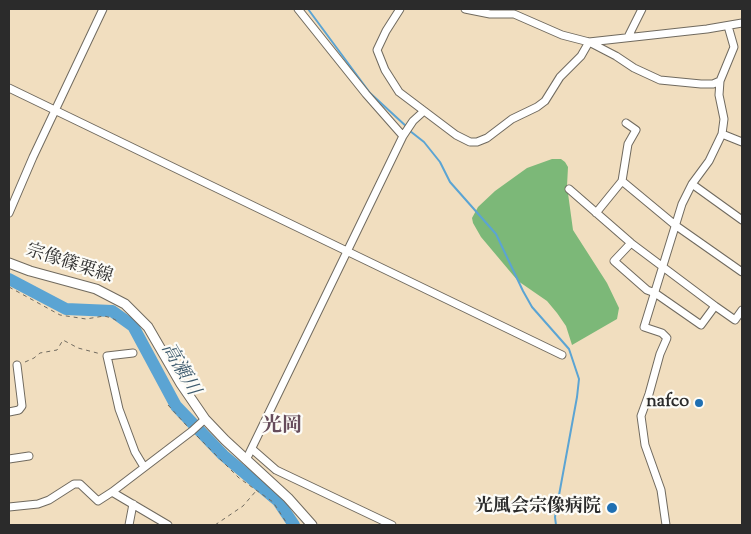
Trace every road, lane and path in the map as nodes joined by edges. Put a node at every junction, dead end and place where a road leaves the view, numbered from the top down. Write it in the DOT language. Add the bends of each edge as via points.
graph roads {
  1 [pos="103,9"];
  2 [pos="298,9"];
  3 [pos="400,9"];
  4 [pos="465,9"];
  5 [pos="642,9"];
  6 [pos="742,23"];
  7 [pos="728,26"];
  8 [pos="628,37"];
  9 [pos="589,42"];
  10 [pos="720,81"];
  11 [pos="9,88"];
  12 [pos="55,111"];
  13 [pos="424,111"];
  14 [pos="626,122"];
  15 [pos="722,134"];
  16 [pos="404,136"];
  17 [pos="742,142"];
  18 [pos="622,181"];
  19 [pos="692,184"];
  20 [pos="569,189"];
  21 [pos="9,213"];
  22 [pos="596,213"];
  23 [pos="742,220"];
  24 [pos="674,225"];
  25 [pos="631,243"];
  26 [pos="348,252"];
  27 [pos="9,262"];
  28 [pos="662,268"];
  29 [pos="742,272"];
  30 [pos="9,287"];
  31 [pos="654,293"];
  32 [pos="715,306"];
  33 [pos="742,310"];
  34 [pos="119,322"];
  35 [pos="133,353"];
  36 [pos="562,355"];
  37 [pos="107,356"];
  38 [pos="17,365"];
  39 [pos="168,405"];
  40 [pos="9,412"];
  41 [pos="205,419"];
  42 [pos="192,431"];
  43 [pos="252,449"];
  44 [pos="29,456"];
  45 [pos="9,459"];
  46 [pos="246,460"];
  47 [pos="144,467"];
  48 [pos="257,490"];
  49 [pos="112,492"];
  50 [pos="133,504"];
  51 [pos="9,507"];
  52 [pos="129,525"];
  53 [pos="168,525"];
  54 [pos="215,525"];
  55 [pos="288,525"];
  56 [pos="312,525"];
  57 [pos="392,525"];
  58 [pos="666,525"];
  1 -- 12 [label="street"];
  2 -- 16 [label="street"];
  3 -- 13 [label="street" via="377,50 399,92"];
  4 -- 9 [label="street" via="514,14 562,35"];
  5 -- 8 [label="street"];
  6 -- 7 [label="street"];
  7 -- 8 [label="street"];
  7 -- 10 [label="street" via="734,47"];
  8 -- 9 [label="street"];
  9 -- 10 [label="street" via="660,80 701,84"];
  9 -- 13 [label="street" via="545,101 512,119 487,138 470,142"];
  10 -- 15 [label="street" via="724,119"];
  11 -- 12 [label="street"];
  12 -- 21 [label="street"];
  12 -- 26 [label="street"];
  13 -- 16 [label="street" via="412,121"];
  14 -- 18 [label="street" via="636,130 628,144"];
  15 -- 17 [label="street"];
  15 -- 19 [label="street" via="709,161"];
  16 -- 26 [label="street"];
  18 -- 22 [label="street"];
  18 -- 24 [label="street"];
  19 -- 23 [label="street"];
  19 -- 24 [label="street"];
  20 -- 22 [label="street"];
  22 -- 25 [label="street"];
  24 -- 28 [label="street"];
  24 -- 29 [label="street"];
  25 -- 28 [label="street"];
  25 -- 31 [label="street" via="614,261 646,290"];
  26 -- 36 [label="street"];
  26 -- 43 [label="street"];
  27 -- 41 [label="main road, 宗像篠栗線" via="96,289 125,304 148,327 184,390"];
  28 -- 31 [label="street"];
  28 -- 32 [label="street"];
  30 -- 34 [label="path" via="60,315 86,319 104,316"];
  31 -- 32 [label="street" via="701,325"];
  31 -- 58 [label="street" via="644,327 667,338 641,416 645,445 661,490"];
  32 -- 33 [label="street" via="735,320"];
  35 -- 37 [label="street"];
  37 -- 38 [label="path" via="63,340 57,350 40,353"];
  37 -- 47 [label="street" via="119,409"];
  38 -- 40 [label="street" via="22,406"];
  39 -- 42 [label="path"];
  41 -- 42 [label="street"];
  41 -- 46 [label="main road, 宗像篠栗線"];
  42 -- 47 [label="street"];
  42 -- 48 [label="path" via="240,478"];
  43 -- 46 [label="street"];
  43 -- 57 [label="street" via="276,470"];
  44 -- 45 [label="street"];
  46 -- 56 [label="main road, 宗像篠栗線" via="274,484"];
  47 -- 49 [label="street"];
  48 -- 54 [label="path" via="243,506"];
  48 -- 55 [label="path" via="273,502"];
  49 -- 50 [label="street"];
  49 -- 51 [label="street" via="98,500 80,484 74,484 38,504"];
  50 -- 52 [label="street"];
  50 -- 53 [label="street"];
}
